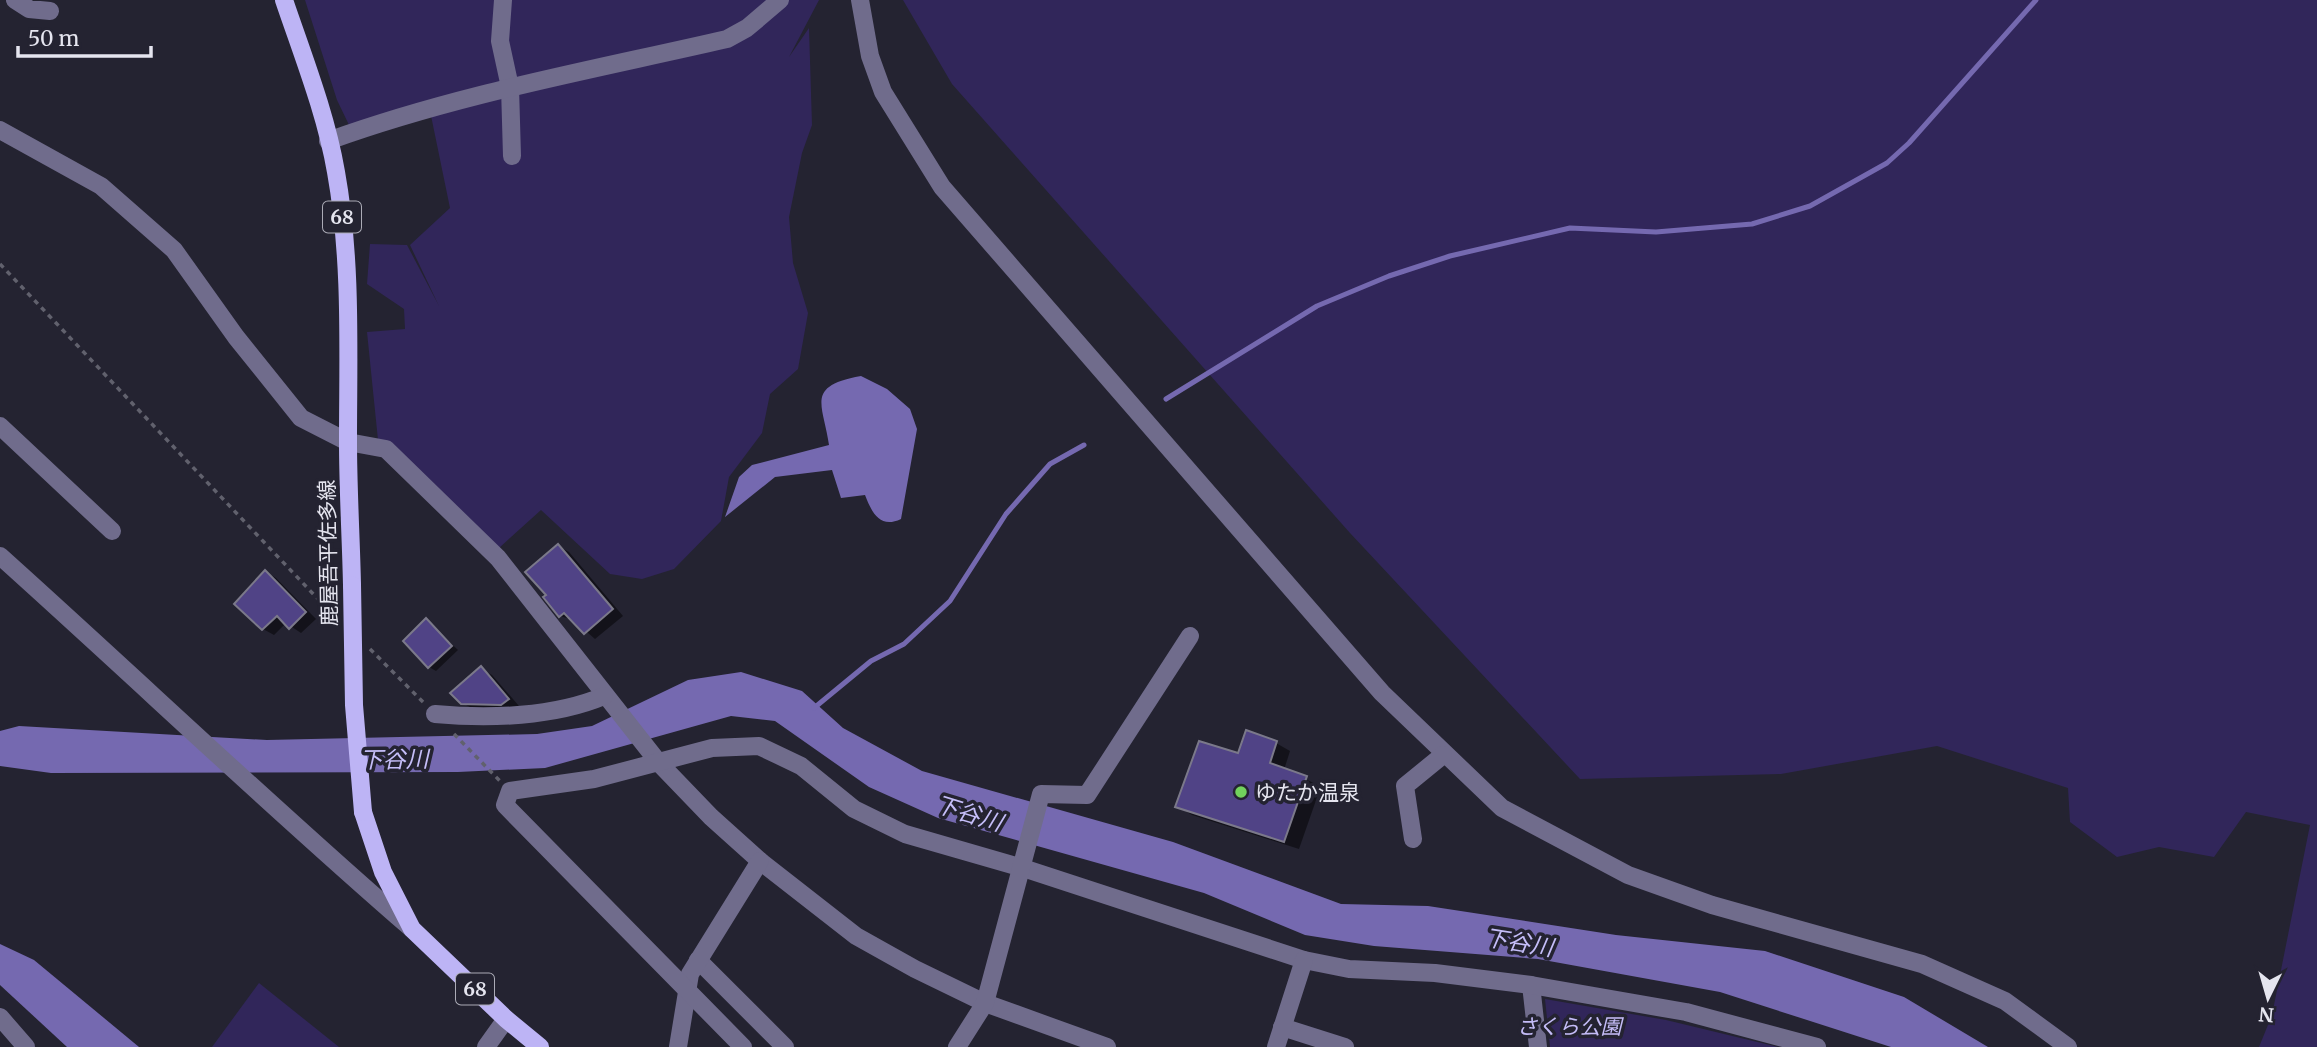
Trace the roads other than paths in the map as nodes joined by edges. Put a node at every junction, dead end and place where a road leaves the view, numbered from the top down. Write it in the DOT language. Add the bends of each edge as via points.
graph roads {
  1 [pos="15,0"];
  2 [pos="284,0"];
  3 [pos="503,0"];
  4 [pos="780,0"];
  5 [pos="860,0"];
  6 [pos="50,11"];
  7 [pos="510,87"];
  8 [pos="0,130"];
  9 [pos="328,141"];
  10 [pos="512,156"];
  11 [pos="0,426"];
  12 [pos="348,442"];
  13 [pos="112,531"];
  14 [pos="0,556"];
  15 [pos="1190,636"];
  16 [pos="604,696"];
  17 [pos="435,714"];
  18 [pos="1443,755"];
  19 [pos="659,763"];
  20 [pos="1413,839"];
  21 [pos="760,861"];
  22 [pos="1023,868"];
  23 [pos="412,929"];
  24 [pos="698,960"];
  25 [pos="1304,960"];
  26 [pos="1531,985"];
  27 [pos="688,988"];
  28 [pos="985,1003"];
  29 [pos="1,1019"];
  30 [pos="506,1019"];
  31 [pos="1282,1027"];
  32 [pos="26,1047"];
  33 [pos="486,1047"];
  34 [pos="540,1047"];
  35 [pos="678,1047"];
  36 [pos="743,1047"];
  37 [pos="785,1047"];
  38 [pos="957,1047"];
  39 [pos="1107,1047"];
  40 [pos="1276,1047"];
  41 [pos="1345,1047"];
  42 [pos="1538,1047"];
  43 [pos="1816,1047"];
  44 [pos="2068,1047"];
  1 -- 6 [label="street" via="29,9"];
  2 -- 9 [label="main road, 鹿屋吾平佐多線 / 68"];
  3 -- 7 [label="street" via="500,41"];
  4 -- 7 [label="street" via="747,29 727,39"];
  5 -- 18 [label="street" via="870,56 883,92 942,187 1382,693"];
  7 -- 9 [label="street" via="396,117"];
  7 -- 10 [label="street"];
  8 -- 12 [label="street" via="101,186 174,250 300,418"];
  9 -- 12 [label="main road, 鹿屋吾平佐多線 / 68" via="345,238 351,355"];
  11 -- 13 [label="street"];
  12 -- 16 [label="street" via="386,449 498,558"];
  12 -- 23 [label="main road, 鹿屋吾平佐多線 / 68, bridge" via="354,705 363,812 383,872"];
  14 -- 23 [label="street" via="287,822"];
  15 -- 22 [label="street" via="1087,795 1041,794"];
  16 -- 17 [label="street" via="581,706 520,713"];
  16 -- 19 [label="street"];
  18 -- 20 [label="street" via="1405,786"];
  18 -- 44 [label="street" via="1502,808 1628,875 1712,905 1922,964 2005,1002"];
  19 -- 21 [label="street"];
  19 -- 22 [label="street" via="712,748 759,746 802,766 854,809 905,834"];
  19 -- 27 [label="street" via="594,779 510,791 505,805"];
  21 -- 24 [label="street"];
  21 -- 28 [label="street" via="856,936"];
  22 -- 25 [label="street"];
  22 -- 28 [label="street"];
  23 -- 30 [label="main road, 鹿屋吾平佐多線 / 68"];
  24 -- 27 [label="street"];
  24 -- 37 [label="street"];
  25 -- 26 [label="street" via="1349,969 1435,973"];
  25 -- 31 [label="street"];
  26 -- 42 [label="street"];
  26 -- 43 [label="street" via="1686,1012"];
  27 -- 35 [label="street"];
  27 -- 36 [label="street"];
  28 -- 38 [label="street"];
  28 -- 39 [label="street"];
  29 -- 32 [label="street"];
  30 -- 33 [label="street"];
  30 -- 34 [label="main road, 鹿屋吾平佐多線 / 68"];
  31 -- 40 [label="street"];
  31 -- 41 [label="street"];
}
